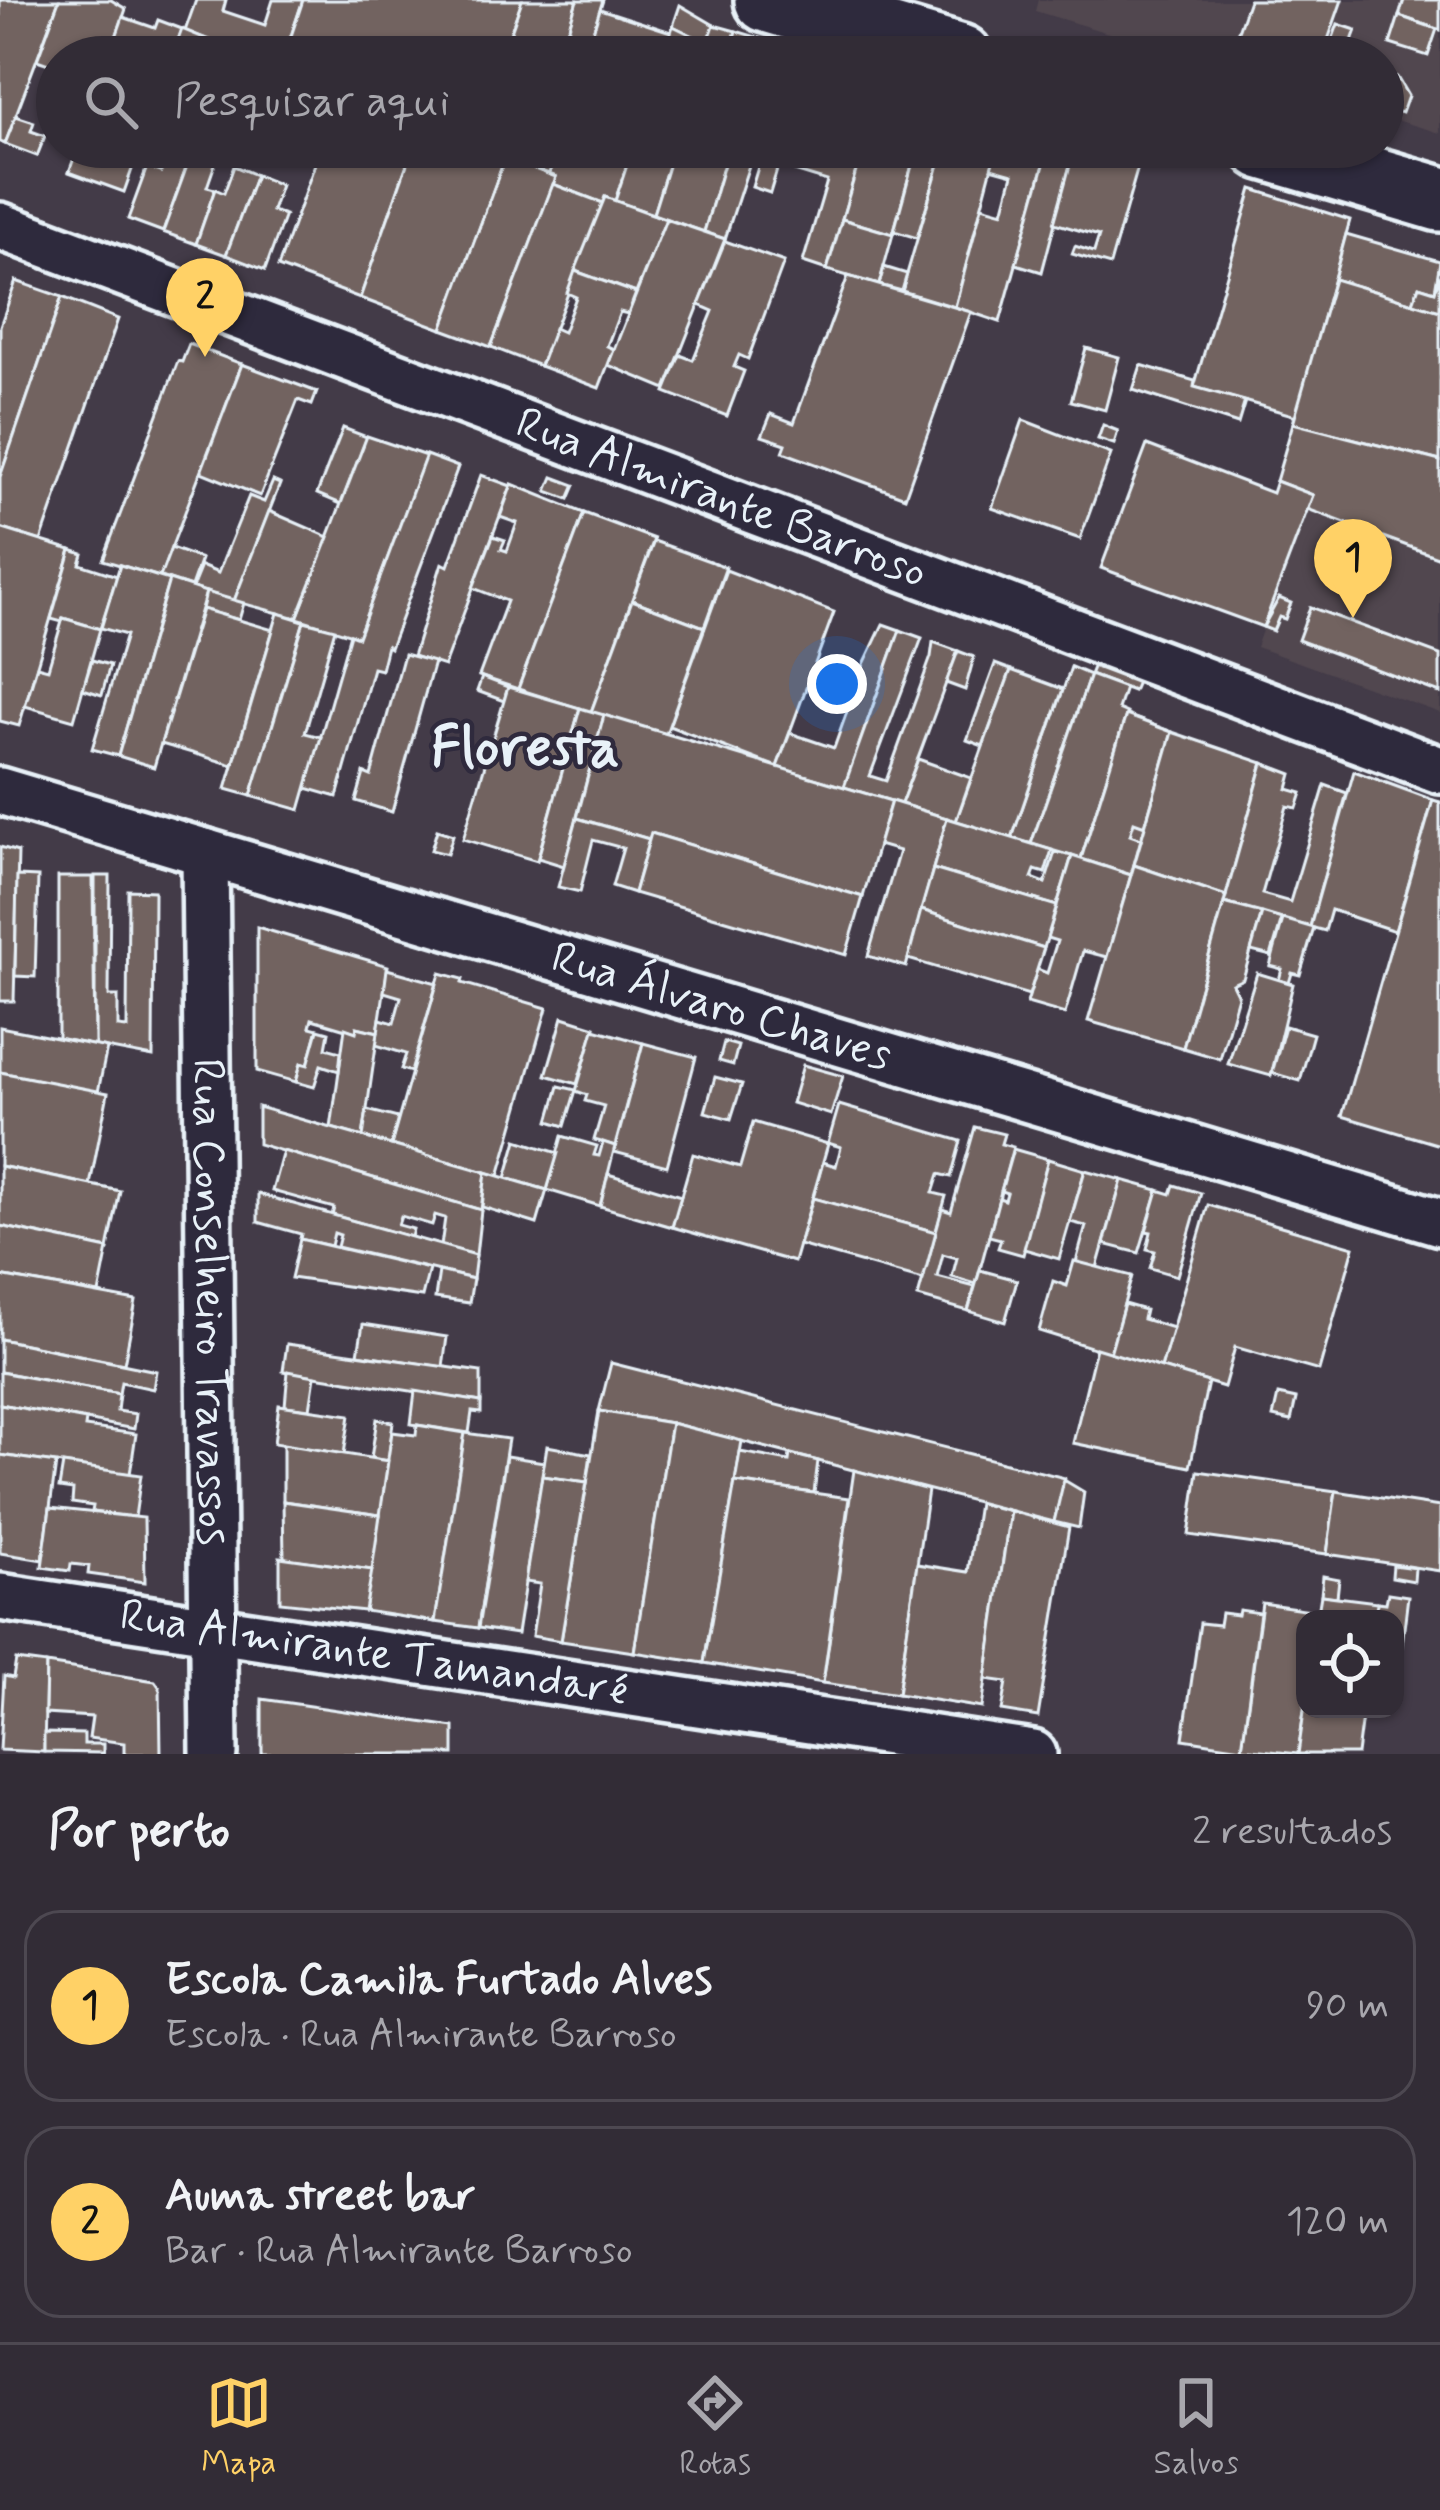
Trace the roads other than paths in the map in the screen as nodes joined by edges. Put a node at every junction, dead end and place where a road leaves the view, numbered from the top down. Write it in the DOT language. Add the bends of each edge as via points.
graph roads {
  1 [pos="767,0"];
  2 [pos="889,36"];
  3 [pos="1335,168"];
  4 [pos="1440,199"];
  5 [pos="0,226"];
  6 [pos="1440,770"];
  7 [pos="0,791"];
  8 [pos="205,852"];
  9 [pos="1440,1222"];
  10 [pos="0,1597"];
  11 [pos="214,1632"];
  12 [pos="214,1754"];
  13 [pos="1033,1754"];
  1 -- 2 [label="street"];
  3 -- 4 [label="street"];
  5 -- 6 [label="street, Rua Almirante Barroso"];
  7 -- 8 [label="street, Rua Álvaro Chaves"];
  8 -- 9 [label="street, Rua Álvaro Chaves"];
  8 -- 11 [label="street, Rua Conselheiro Travassos"];
  10 -- 11 [label="street, Rua Almirante Tamandaré"];
  11 -- 12 [label="street, Rua Conselheiro Travassos"];
  11 -- 13 [label="street, Rua Almirante Tamandaré"];
}
